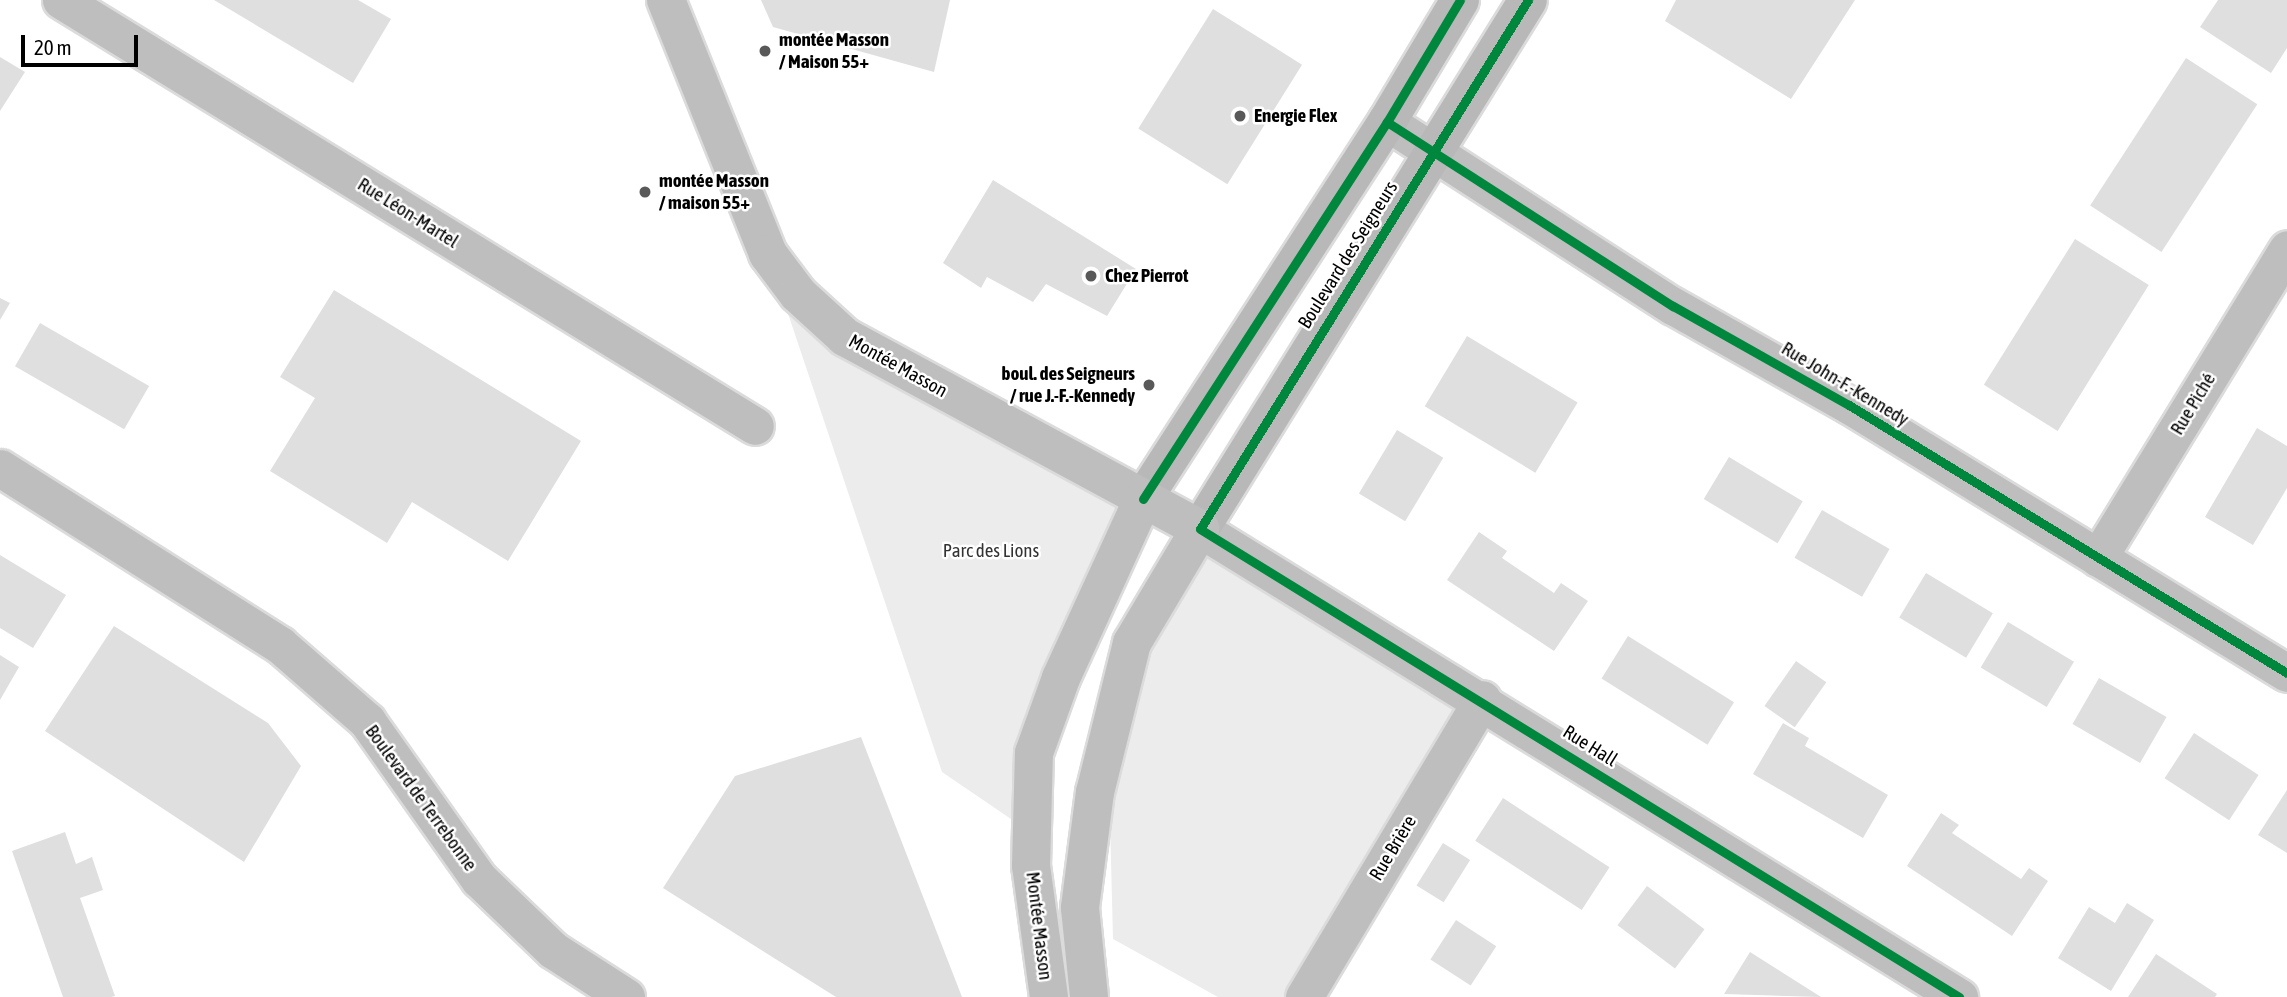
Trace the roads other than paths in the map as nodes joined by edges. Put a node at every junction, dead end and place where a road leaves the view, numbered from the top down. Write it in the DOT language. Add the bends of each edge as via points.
graph roads {
  1 [pos="61,0"];
  2 [pos="666,0"];
  3 [pos="1460,0"];
  4 [pos="1528,0"];
  5 [pos="1387,122"];
  6 [pos="1430,154"];
  7 [pos="2287,249"];
  8 [pos="755,426"];
  9 [pos="0,468"];
  10 [pos="1143,499"];
  11 [pos="1200,529"];
  12 [pos="2098,558"];
  13 [pos="2287,673"];
  14 [pos="1482,699"];
  15 [pos="626,997"];
  16 [pos="1049,997"];
  17 [pos="1088,997"];
  18 [pos="1304,997"];
  19 [pos="1959,997"];
  1 -- 8 [label="street, Rue Léon-Martel"];
  2 -- 10 [label="main road, Montée Masson" via="768,254 798,294 845,337"];
  3 -- 5 [label="main road, Boulevard des Seigneurs"];
  4 -- 6 [label="main road, Boulevard des Seigneurs"];
  5 -- 6 [label="street, Rue John-F.-Kennedy"];
  5 -- 10 [label="main road, Boulevard des Seigneurs"];
  6 -- 11 [label="main road, Boulevard des Seigneurs"];
  6 -- 12 [label="street, Rue John-F.-Kennedy" via="1673,306 1849,405"];
  7 -- 12 [label="street, Rue Piché"];
  9 -- 15 [label="street, Boulevard de Terrebonne" via="280,645 367,721 480,878 552,950"];
  10 -- 11 [label="main road, Montée Masson"];
  10 -- 16 [label="main road, Montée Masson" via="1061,678 1034,753 1031,866"];
  11 -- 14 [label="street, Rue Hall"];
  11 -- 17 [label="main road" via="1132,643 1095,792 1080,908"];
  12 -- 13 [label="street, Rue John-F.-Kennedy"];
  14 -- 18 [label="street, Rue Brière"];
  14 -- 19 [label="street, Rue Hall"];
}
